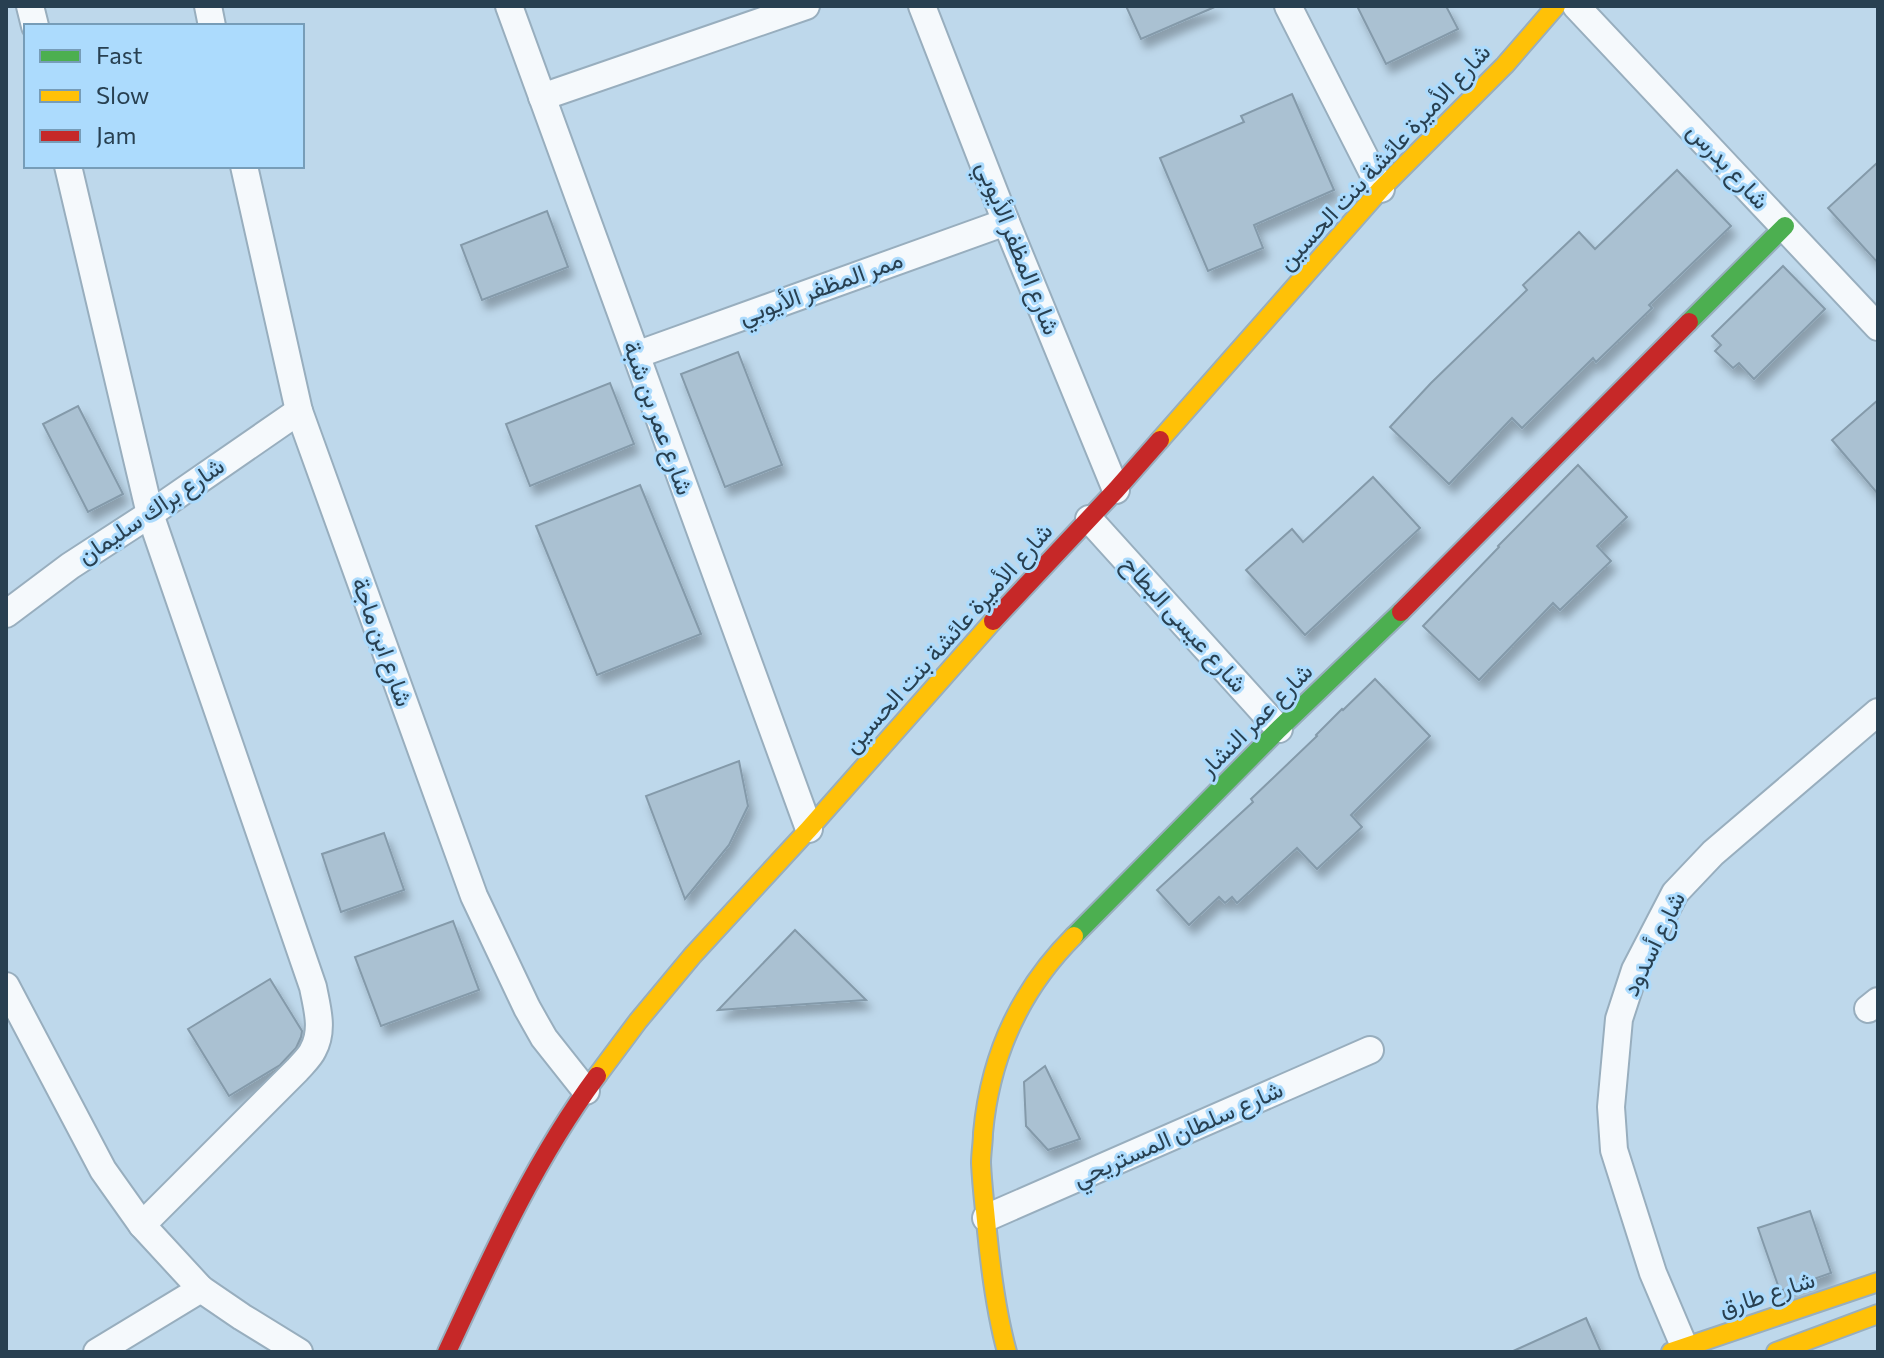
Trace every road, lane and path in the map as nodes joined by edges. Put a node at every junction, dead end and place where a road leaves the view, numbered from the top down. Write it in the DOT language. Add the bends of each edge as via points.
graph roads {
  1 [pos="509,6"];
  2 [pos="806,6"];
  3 [pos="922,6"];
  4 [pos="1288,6"];
  5 [pos="1556,6"];
  6 [pos="1576,6"];
  7 [pos="542,97"];
  8 [pos="68,168"];
  9 [pos="244,168"];
  10 [pos="1381,189"];
  11 [pos="1006,222"];
  12 [pos="1785,226"];
  13 [pos="1878,327"];
  14 [pos="636,355"];
  15 [pos="299,411"];
  16 [pos="1116,490"];
  17 [pos="150,514"];
  18 [pos="1089,519"];
  19 [pos="6,614"];
  20 [pos="1878,712"];
  21 [pos="1279,729"];
  22 [pos="809,829"];
  23 [pos="6,986"];
  24 [pos="1370,1050"];
  25 [pos="586,1091"];
  26 [pos="986,1218"];
  27 [pos="142,1225"];
  28 [pos="1878,1282"];
  29 [pos="201,1289"];
  30 [pos="1878,1314"];
  31 [pos="1677,1349"];
  32 [pos="97,1352"];
  33 [pos="299,1352"];
  34 [pos="447,1352"];
  35 [pos="1007,1352"];
  36 [pos="1776,1352"];
  1 -- 7 [label="street, شارع عمر بن شبة"];
  2 -- 7 [label="street"];
  3 -- 11 [label="street, شارع المظفر الأيوبي"];
  4 -- 10 [label="street"];
  5 -- 10 [label="street, شارع الأميرة عائشة بنت الحسين"];
  6 -- 12 [label="street, شارع بدرس"];
  7 -- 14 [label="street, شارع عمر بن شبة"];
  8 -- 17 [label="street"];
  9 -- 15 [label="street, شارع ابن ماجة"];
  10 -- 16 [label="street, شارع الأميرة عائشة بنت الحسين"];
  11 -- 14 [label="street, ممر المظفر الأيوبي"];
  11 -- 16 [label="street, شارع المظفر الأيوبي"];
  12 -- 13 [label="street, شارع بدرس"];
  12 -- 21 [label="street, شارع عمر النشار"];
  14 -- 22 [label="street, شارع عمر بن شبة"];
  15 -- 17 [label="street, شارع براك سليمان"];
  15 -- 25 [label="street, شارع ابن ماجة" via="474,896 544,1038"];
  16 -- 18 [label="street, شارع الأميرة عائشة بنت الحسين"];
  17 -- 19 [label="street, شارع براك سليمان"];
  17 -- 27 [label="street" via="313,987 319,1036 297,1070"];
  18 -- 21 [label="street, شارع عيسى البطاح"];
  18 -- 22 [label="street, شارع الأميرة عائشة بنت الحسين"];
  20 -- 31 [label="street, شارع أسدود" via="1713,853 1675,893 1635,970 1619,1019 1611,1107 1614,1150"];
  21 -- 26 [label="street, شارع عمر النشار" via="1062,948 1027,995 1001,1046 986,1102 981,1161"];
  22 -- 25 [label="street, شارع الأميرة عائشة بنت الحسين" via="684,966"];
  23 -- 27 [label="street" via="103,1170"];
  24 -- 26 [label="street, شارع سلطان المستريحي"];
  25 -- 34 [label="street, شارع الأميرة عائشة بنت الحسين" via="500,1236"];
  26 -- 35 [label="street, شارع عمر النشار"];
  27 -- 29 [label="street"];
  28 -- 31 [label="street, شارع طارق"];
  29 -- 32 [label="street"];
  29 -- 33 [label="street"];
  30 -- 36 [label="street"];
}
